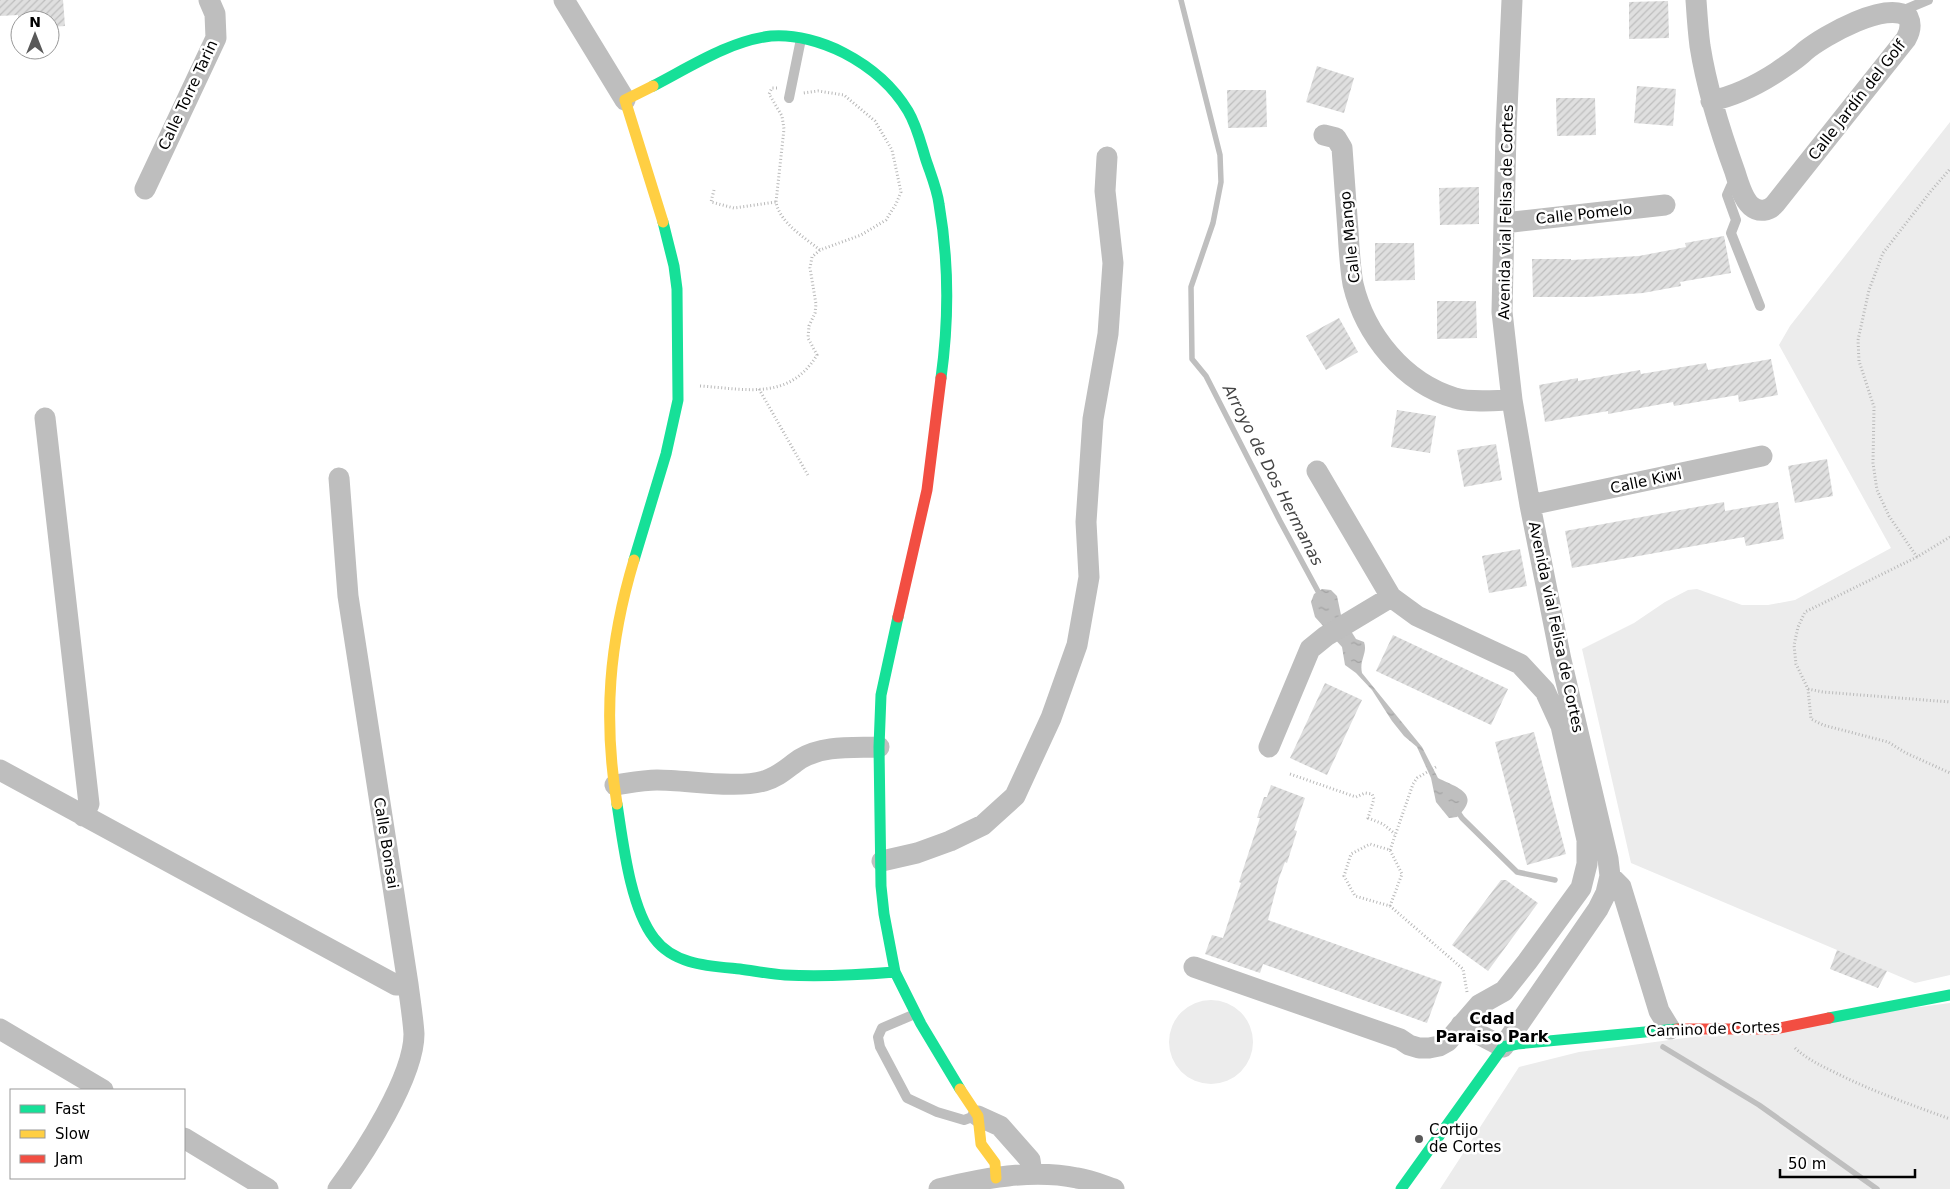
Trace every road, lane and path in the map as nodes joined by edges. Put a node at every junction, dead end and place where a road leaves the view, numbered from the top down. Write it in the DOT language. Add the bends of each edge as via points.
graph roads {
  1 [pos="209,0"];
  2 [pos="564,0"];
  3 [pos="1512,0"];
  4 [pos="1696,0"];
  5 [pos="1928,0"];
  6 [pos="1904,10"];
  7 [pos="801,38"];
  8 [pos="790,94"];
  9 [pos="625,100"];
  10 [pos="1712,101"];
  11 [pos="1324,135"];
  12 [pos="1107,157"];
  13 [pos="1950,169"];
  14 [pos="1739,183"];
  15 [pos="145,189"];
  16 [pos="714,190"];
  17 [pos="776,202"];
  18 [pos="1664,206"];
  19 [pos="1504,223"];
  20 [pos="820,250"];
  21 [pos="1760,306"];
  22 [pos="677,384"];
  23 [pos="758,388"];
  24 [pos="1512,400"];
  25 [pos="45,418"];
  26 [pos="1762,456"];
  27 [pos="1317,471"];
  28 [pos="809,477"];
  29 [pos="339,478"];
  30 [pos="1530,505"];
  31 [pos="1950,538"];
  32 [pos="1917,557"];
  33 [pos="1391,597"];
  34 [pos="1808,689"];
  35 [pos="1950,702"];
  36 [pos="879,747"];
  37 [pos="1269,747"];
  38 [pos="1436,767"];
  39 [pos="0,770"];
  40 [pos="1950,773"];
  41 [pos="1290,774"];
  42 [pos="615,785"];
  43 [pos="83,816"];
  44 [pos="1395,834"];
  45 [pos="1390,850"];
  46 [pos="882,861"];
  47 [pos="1610,876"];
  48 [pos="1390,906"];
  49 [pos="1194,966"];
  50 [pos="895,972"];
  51 [pos="408,984"];
  52 [pos="1950,994"];
  53 [pos="916,1014"];
  54 [pos="1469,1024"];
  55 [pos="1775,1028"];
  56 [pos="0,1029"];
  57 [pos="1670,1029"];
  58 [pos="1503,1047"];
  59 [pos="101,1089"];
  60 [pos="978,1116"];
  61 [pos="1950,1119"];
  62 [pos="185,1139"];
  63 [pos="1032,1174"];
  64 [pos="996,1178"];
  65 [pos="268,1189"];
  66 [pos="338,1189"];
  67 [pos="940,1189"];
  68 [pos="1114,1189"];
  69 [pos="1401,1189"];
  1 -- 15 [label="street, Calle Torre Tarin" via="215,14 216,38"];
  2 -- 9 [label="street"];
  3 -- 19 [label="street, Avenida vial Felisa de Cortes"];
  4 -- 10 [label="street, Calle Jardín del Golf" via="1700,46"];
  5 -- 6 [label="lane"];
  6 -- 10 [label="street" via="1884,4 1858,12 1777,72 1744,91"];
  6 -- 14 [label="street, Calle Jardín del Golf" via="1910,21 1906,39 1772,208 1762,211 1753,208"];
  7 -- 8 [label="lane"];
  7 -- 9 [label="street" via="772,36 741,43"];
  7 -- 36 [label="street" via="831,46 863,63 908,111 931,174 944,236 946,340 937,414 927,490 881,695"];
  8 -- 17 [label="path" via="774,88 769,92 778,106 784,129"];
  8 -- 20 [label="path" via="818,91 844,95 875,121 892,150 902,192 886,220 861,235"];
  9 -- 22 [label="street" via="674,268 679,306"];
  10 -- 14 [label="street, Calle Jardín del Golf"];
  11 -- 24 [label="street, Calle Mango" via="1336,138 1342,148 1354,284 1364,314 1378,340 1414,378 1456,399"];
  12 -- 46 [label="street" via="1105,191 1113,263 1108,334 1093,428 1086,522 1089,577 1077,645 1051,718 1016,796 983,825 917,853"];
  13 -- 32 [label="path" via="1884,253 1869,290 1858,340 1859,361 1874,407 1873,463 1877,490 1889,516"];
  14 -- 21 [label="lane" via="1731,186 1727,195 1736,220 1731,233"];
  16 -- 17 [label="path" via="711,202 734,208"];
  17 -- 20 [label="path" via="784,219"];
  18 -- 19 [label="street, Calle Pomelo"];
  19 -- 24 [label="street, Avenida vial Felisa de Cortes" via="1502,312"];
  20 -- 23 [label="path" via="812,257 810,268 816,304 808,338 817,355 809,368 793,382 776,388"];
  22 -- 23 [label="path"];
  22 -- 42 [label="street" via="677,404 666,453 622,602 615,642 610,689 610,738"];
  23 -- 28 [label="path"];
  24 -- 30 [label="street, Avenida vial Felisa de Cortes"];
  25 -- 43 [label="street" via="89,804"];
  26 -- 30 [label="street, Calle Kiwi"];
  27 -- 33 [label="street"];
  29 -- 51 [label="street, Calle Bonsai" via="348,596"];
  30 -- 47 [label="street, Avenida vial Felisa de Cortes"];
  31 -- 32 [label="path"];
  32 -- 34 [label="path" via="1804,612 1794,645 1796,664"];
  33 -- 37 [label="street" via="1310,649"];
  33 -- 54 [label="street" via="1417,616 1520,664 1545,691 1561,726 1587,840 1587,864 1581,888 1528,962 1504,991 1479,1005"];
  34 -- 35 [label="path"];
  34 -- 40 [label="path" via="1811,718 1823,726 1888,742"];
  36 -- 42 [label="street" via="817,751 781,774 746,784 654,780"];
  36 -- 46 [label="street"];
  38 -- 44 [label="path" via="1413,784"];
  39 -- 43 [label="street"];
  41 -- 44 [label="path" via="1356,797 1372,794 1374,799 1368,818"];
  42 -- 50 [label="street" via="622,834 644,925 674,956 703,965 793,975 851,976"];
  43 -- 51 [label="street" via="396,985"];
  44 -- 45 [label="path"];
  45 -- 48 [label="path" via="1402,874"];
  45 -- 48 [label="path" via="1370,844 1351,854 1344,876 1355,896"];
  46 -- 50 [label="street" via="884,914"];
  47 -- 57 [label="street" via="1621,887 1659,1011"];
  47 -- 58 [label="street, Avenida vial Felisa de Cortes" via="1598,909"];
  48 -- 54 [label="path" via="1463,969"];
  49 -- 54 [label="street" via="1419,1048 1439,1046"];
  50 -- 53 [label="street"];
  51 -- 66 [label="street, Calle Bonsai" via="414,1035 411,1060 376,1130"];
  52 -- 55 [label="street, Camino de Cortes"];
  53 -- 60 [label="street"];
  53 -- 60 [label="lane" via="882,1028 878,1037 907,1098 964,1120"];
  54 -- 58 [label="street"];
  55 -- 57 [label="street, Camino de Cortes"];
  55 -- 61 [label="path" via="1806,1059 1877,1092"];
  56 -- 59 [label="street"];
  57 -- 58 [label="street, Camino de Cortes"];
  58 -- 69 [label="street, Avenida vial Felisa de Cortes"];
  60 -- 63 [label="street" via="1000,1126 1030,1160"];
  60 -- 64 [label="street" via="981,1144 994,1163"];
  62 -- 65 [label="street"];
  63 -- 64 [label="street"];
  63 -- 68 [label="street" via="1077,1178"];
  64 -- 67 [label="street"];
}
